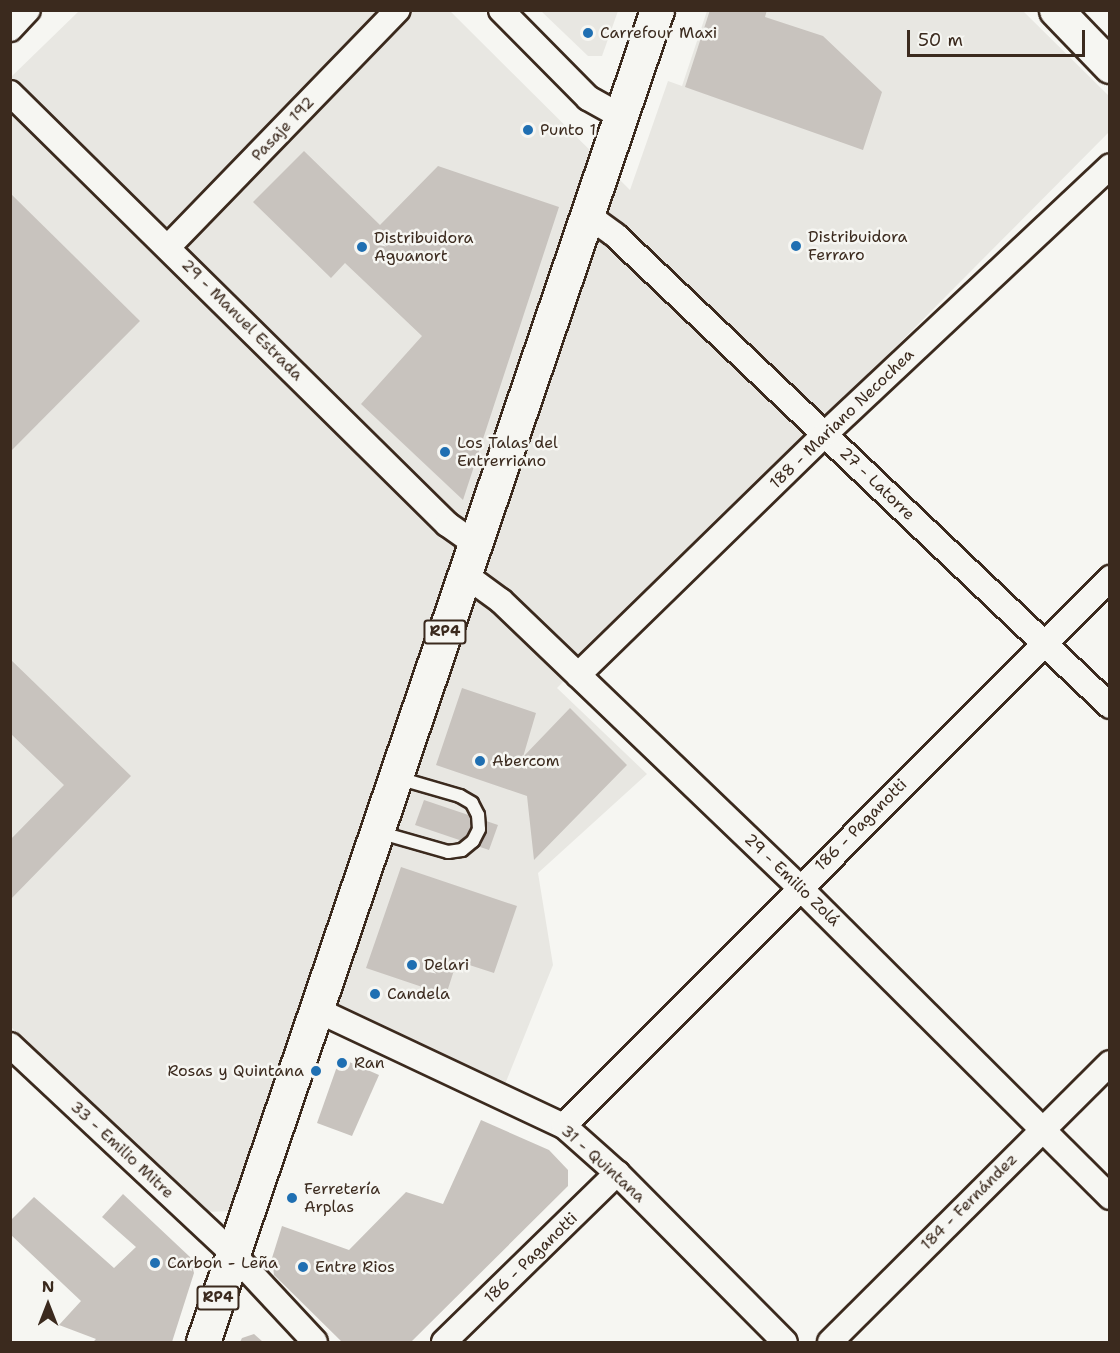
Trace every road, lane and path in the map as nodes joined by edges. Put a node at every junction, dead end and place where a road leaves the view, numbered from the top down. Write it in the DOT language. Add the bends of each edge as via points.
graph roads {
  1 [pos="28,10"];
  2 [pos="398,10"];
  3 [pos="657,10"];
  4 [pos="1056,10"];
  5 [pos="1088,10"];
  6 [pos="503,11"];
  7 [pos="10,29"];
  8 [pos="1110,33"];
  9 [pos="1110,66"];
  10 [pos="10,93"];
  11 [pos="621,116"];
  12 [pos="1110,166"];
  13 [pos="589,216"];
  14 [pos="168,247"];
  15 [pos="825,434"];
  16 [pos="476,544"];
  17 [pos="464,574"];
  18 [pos="1110,578"];
  19 [pos="1044,643"];
  20 [pos="578,675"];
  21 [pos="1110,706"];
  22 [pos="395,778"];
  23 [pos="377,831"];
  24 [pos="799,887"];
  25 [pos="317,1010"];
  26 [pos="10,1045"];
  27 [pos="1110,1063"];
  28 [pos="564,1126"];
  29 [pos="1041,1129"];
  30 [pos="617,1173"];
  31 [pos="1110,1197"];
  32 [pos="233,1254"];
  33 [pos="203,1342"];
  34 [pos="315,1342"];
  35 [pos="444,1342"];
  36 [pos="785,1342"];
  37 [pos="830,1342"];
  1 -- 7 [label="street"];
  2 -- 14 [label="street, Pasaje 192"];
  3 -- 11 [label="main road, RP4"];
  4 -- 9 [label="main road"];
  5 -- 8 [label="main road"];
  6 -- 11 [label="street" via="588,98"];
  10 -- 14 [label="street, 29 - Manuel Estrada"];
  11 -- 13 [label="main road, RP4"];
  12 -- 15 [label="street, 188 - Mariano Necochea"];
  13 -- 15 [label="street, 27 - Latorre" via="615,235"];
  13 -- 16 [label="main road, RP4"];
  14 -- 16 [label="street, 29 - Manuel Estrada" via="447,524"];
  15 -- 19 [label="street, 27 - Latorre"];
  15 -- 20 [label="street, 188 - Mariano Necochea"];
  16 -- 17 [label="main road, RP4"];
  17 -- 20 [label="street, 29 - Emilio Zolá" via="501,602"];
  17 -- 22 [label="main road, RP4"];
  18 -- 19 [label="street, 186 - Paganotti"];
  19 -- 21 [label="street, 27 - Latorre"];
  19 -- 24 [label="street, 186 - Paganotti"];
  20 -- 24 [label="street, 29 - Emilio Zolá"];
  22 -- 23 [label="main road, RP4"];
  22 -- 23 [label="lane" via="460,796 472,804 479,829 462,850 448,852"];
  23 -- 25 [label="main road, RP4"];
  24 -- 28 [label="street, 186 - Paganotti"];
  24 -- 29 [label="street, 29 - Emilio Zolá"];
  25 -- 28 [label="street, 31 - Quintana"];
  25 -- 32 [label="main road, RP4"];
  26 -- 32 [label="street, 33 - Emilio Mitre"];
  27 -- 29 [label="street, 184 - Fernández"];
  28 -- 30 [label="street, 31 - Quintana"];
  29 -- 31 [label="street, 29 - Emilio Zolá"];
  29 -- 37 [label="street, 184 - Fernández"];
  30 -- 35 [label="street, 186 - Paganotti"];
  30 -- 36 [label="street, 31 - Quintana"];
  32 -- 33 [label="main road, RP4"];
  32 -- 34 [label="street, 33 - Emilio Mitre"];
}
